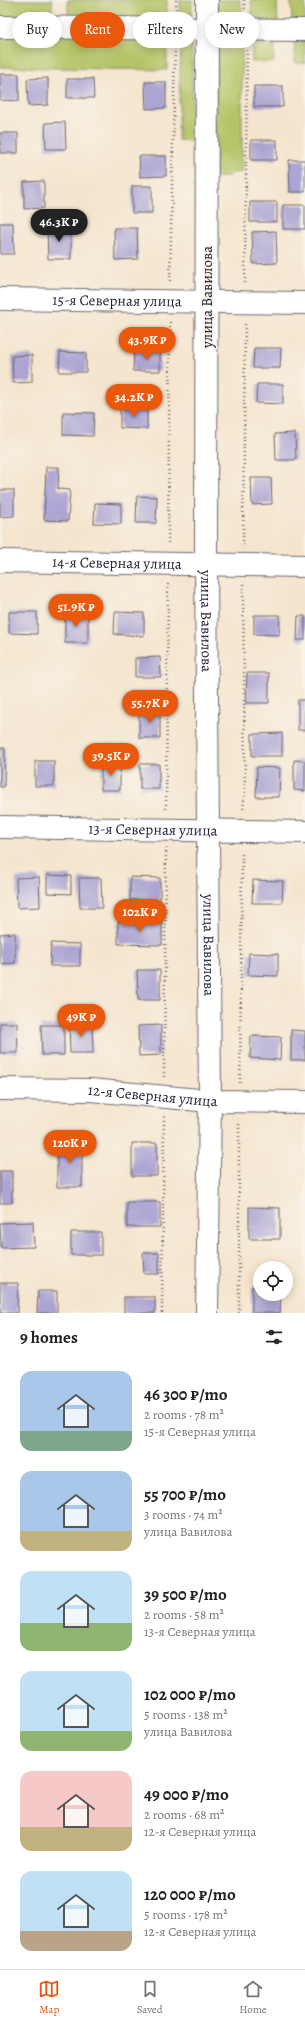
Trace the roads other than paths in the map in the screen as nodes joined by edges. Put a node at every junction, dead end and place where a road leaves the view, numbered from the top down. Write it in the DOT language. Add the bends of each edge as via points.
graph roads {
  1 [pos="207,0"];
  2 [pos="207,12"];
  3 [pos="0,27"];
  4 [pos="205,28"];
  5 [pos="259,29"];
  6 [pos="305,30"];
  7 [pos="206,48"];
  8 [pos="0,299"];
  9 [pos="207,302"];
  10 [pos="305,303"];
  11 [pos="0,561"];
  12 [pos="206,563"];
  13 [pos="305,566"];
  14 [pos="0,827"];
  15 [pos="209,830"];
  16 [pos="305,832"];
  17 [pos="0,1089"];
  18 [pos="210,1101"];
  19 [pos="305,1102"];
  20 [pos="207,1313"];
  1 -- 2 [label="street, улица Вавилова"];
  3 -- 4 [label="street"];
  5 -- 6 [label="street"];
  7 -- 9 [label="street, улица Вавилова"];
  8 -- 9 [label="street, 15-я Северная улица"];
  9 -- 10 [label="street, 15-я Северная улица"];
  9 -- 12 [label="street, улица Вавилова"];
  11 -- 12 [label="street, 14-я Северная улица"];
  12 -- 13 [label="street, 14-я Северная улица"];
  12 -- 15 [label="street, улица Вавилова"];
  14 -- 15 [label="street, 13-я Северная улица"];
  15 -- 16 [label="street, 13-я Северная улица"];
  15 -- 18 [label="street, улица Вавилова"];
  17 -- 18 [label="street, 12-я Северная улица" via="90,1090"];
  18 -- 19 [label="street, 12-я Северная улица"];
  18 -- 20 [label="street, улица Вавилова"];
}
